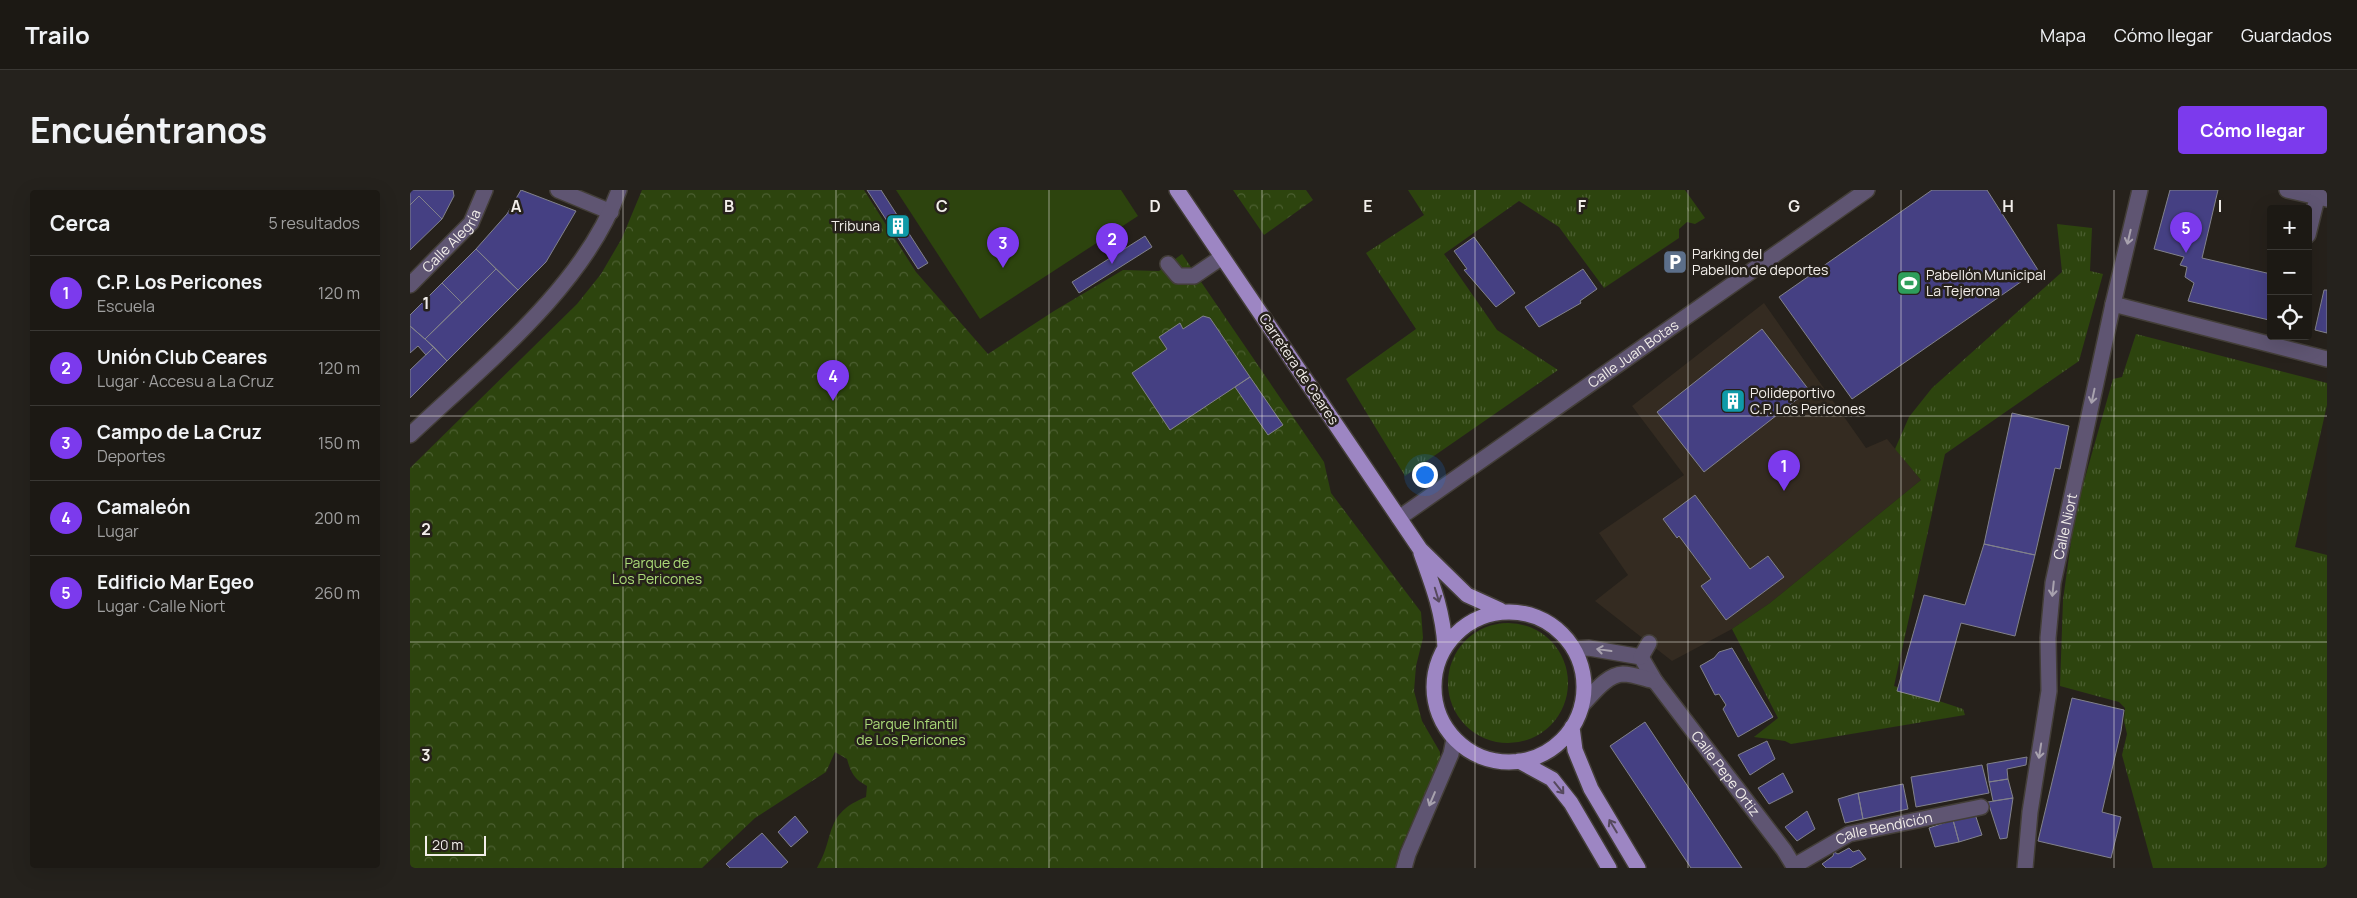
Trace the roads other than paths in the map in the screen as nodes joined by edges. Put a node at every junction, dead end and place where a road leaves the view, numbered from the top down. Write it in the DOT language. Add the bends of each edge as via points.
graph roads {
  1 [pos="485,190"];
  2 [pos="558,190"];
  3 [pos="619,190"];
  4 [pos="1177,190"];
  5 [pos="1867,190"];
  6 [pos="2140,190"];
  7 [pos="2287,190"];
  8 [pos="2321,196"];
  9 [pos="611,212"];
  10 [pos="2312,223"];
  11 [pos="1222,257"];
  12 [pos="1168,264"];
  13 [pos="410,285"];
  14 [pos="2113,304"];
  15 [pos="2327,359"];
  16 [pos="410,435"];
  17 [pos="1399,518"];
  18 [pos="1420,549"];
  19 [pos="1500,610"];
  20 [pos="1649,643"];
  21 [pos="1445,647"];
  22 [pos="1574,649"];
  23 [pos="1640,657"];
  24 [pos="1655,681"];
  25 [pos="1582,705"];
  26 [pos="1572,727"];
  27 [pos="1452,747"];
  28 [pos="1519,761"];
  29 [pos="1981,806"];
  30 [pos="1794,867"];
  31 [pos="1404,868"];
  32 [pos="1609,868"];
  33 [pos="1638,868"];
  34 [pos="2026,868"];
  1 -- 13 [label="street, Calle Alegría" via="471,224"];
  2 -- 9 [label="street"];
  3 -- 9 [label="street"];
  4 -- 11 [label="main road, Carretera de Ceares"];
  5 -- 17 [label="street, Calle Juan Botas"];
  6 -- 14 [label="street, Calle Niort, one-way"];
  7 -- 8 [label="street"];
  8 -- 10 [label="street"];
  9 -- 16 [label="street" via="582,262 564,285"];
  11 -- 12 [label="street" via="1194,276 1178,276"];
  11 -- 17 [label="main road, Carretera de Ceares"];
  14 -- 15 [label="street"];
  14 -- 34 [label="street, Calle Niort, one-way" via="2053,583 2048,638 2049,691 2030,812"];
  17 -- 18 [label="main road, Carretera de Ceares"];
  18 -- 19 [label="main road, Carretera de Ceares" via="1467,595"];
  18 -- 21 [label="main road, Carretera de Ceares, one-way" via="1437,595 1444,624"];
  19 -- 21 [label="main road" via="1472,621"];
  19 -- 22 [label="main road" via="1540,618 1560,631"];
  20 -- 23 [label="street"];
  21 -- 27 [label="main road" via="1434,676 1434,699"];
  23 -- 22 [label="street, one-way" via="1589,648"];
  22 -- 25 [label="main road" via="1582,667"];
  23 -- 24 [label="street, Calle Pepe Ortiz"];
  24 -- 25 [label="street" via="1623,674 1603,683"];
  24 -- 30 [label="street, Calle Pepe Ortiz"];
  25 -- 26 [label="main road"];
  26 -- 28 [label="main road" via="1558,744 1540,755"];
  33 -- 26 [label="main road, one-way" via="1591,789 1575,750"];
  27 -- 28 [label="main road" via="1496,761"];
  27 -- 31 [label="street, one-way"];
  28 -- 32 [label="main road, one-way" via="1552,780 1571,803"];
  29 -- 30 [label="street, Calle Bendición" via="1849,834"];
}
